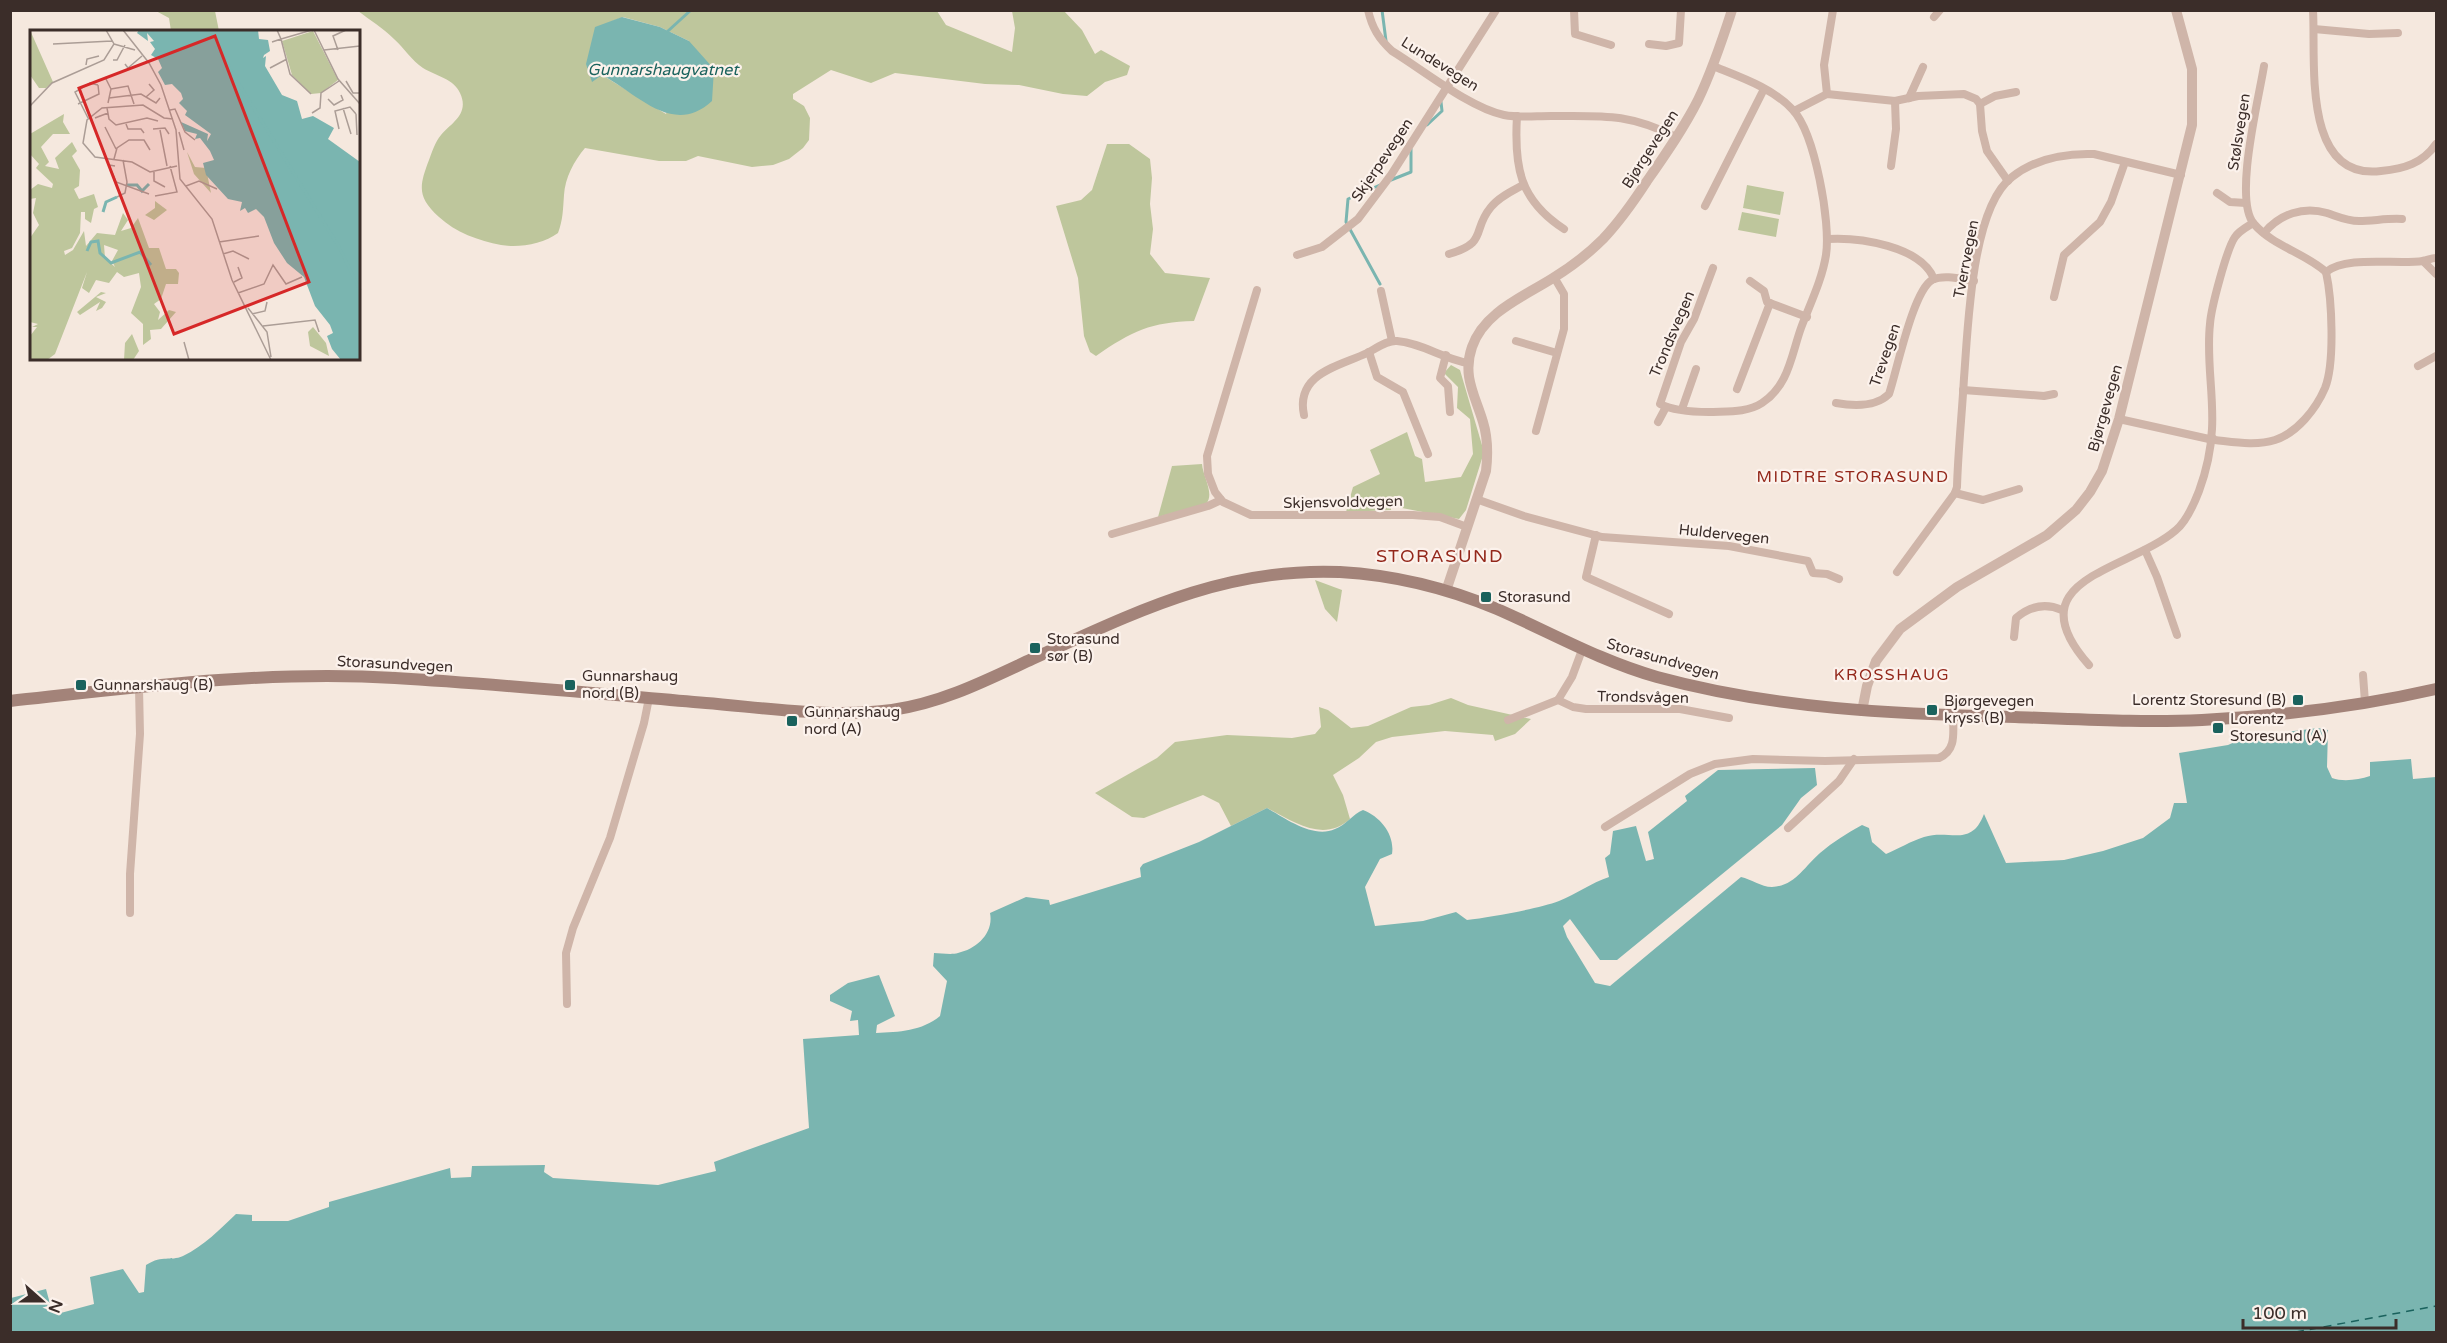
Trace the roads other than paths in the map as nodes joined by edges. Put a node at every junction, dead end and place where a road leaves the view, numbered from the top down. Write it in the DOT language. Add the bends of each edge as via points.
graph roads {
  1 [pos="1368,10"];
  2 [pos="1496,10"];
  3 [pos="1574,10"];
  4 [pos="1681,10"];
  5 [pos="1732,10"];
  6 [pos="1833,10"];
  7 [pos="2176,10"];
  8 [pos="2313,10"];
  9 [pos="2314,29"];
  10 [pos="2398,33"];
  11 [pos="1649,44"];
  12 [pos="1611,45"];
  13 [pos="1713,66"];
  14 [pos="2264,66"];
  15 [pos="1923,67"];
  16 [pos="1446,85"];
  17 [pos="1764,89"];
  18 [pos="2016,92"];
  19 [pos="1827,94"];
  20 [pos="1909,98"];
  21 [pos="1896,101"];
  22 [pos="1980,104"];
  23 [pos="1794,111"];
  24 [pos="1517,116"];
  25 [pos="1676,137"];
  26 [pos="2436,144"];
  27 [pos="2125,162"];
  28 [pos="1891,166"];
  29 [pos="2181,175"];
  30 [pos="2008,181"];
  31 [pos="1523,185"];
  32 [pos="2217,193"];
  33 [pos="2246,203"];
  34 [pos="1705,206"];
  35 [pos="2402,219"];
  36 [pos="2253,223"];
  37 [pos="1564,229"];
  38 [pos="2264,232"];
  39 [pos="1827,239"];
  40 [pos="1449,254"];
  41 [pos="1297,255"];
  42 [pos="2436,258"];
  43 [pos="2423,261"];
  44 [pos="1713,268"];
  45 [pos="2326,272"];
  46 [pos="2436,274"];
  47 [pos="1554,277"];
  48 [pos="1934,279"];
  49 [pos="1750,281"];
  50 [pos="1974,281"];
  51 [pos="1257,290"];
  52 [pos="1381,291"];
  53 [pos="2054,297"];
  54 [pos="1770,303"];
  55 [pos="1806,317"];
  56 [pos="1392,341"];
  57 [pos="1516,341"];
  58 [pos="1369,352"];
  59 [pos="1557,352"];
  60 [pos="1446,355"];
  61 [pos="2436,356"];
  62 [pos="1468,363"];
  63 [pos="2418,366"];
  64 [pos="1696,369"];
  65 [pos="1737,389"];
  66 [pos="1963,390"];
  67 [pos="2054,394"];
  68 [pos="1836,404"];
  69 [pos="1666,407"];
  70 [pos="1682,409"];
  71 [pos="1450,412"];
  72 [pos="1304,415"];
  73 [pos="2119,420"];
  74 [pos="1658,422"];
  75 [pos="1536,431"];
  76 [pos="2211,437"];
  77 [pos="1428,453"];
  78 [pos="2019,489"];
  79 [pos="1955,493"];
  80 [pos="1221,500"];
  81 [pos="1476,500"];
  82 [pos="1467,527"];
  83 [pos="1112,534"];
  84 [pos="1596,535"];
  85 [pos="2145,550"];
  86 [pos="1897,572"];
  87 [pos="1839,579"];
  88 [pos="1446,591"];
  89 [pos="2062,610"];
  90 [pos="1669,614"];
  91 [pos="2177,635"];
  92 [pos="2014,637"];
  93 [pos="1582,650"];
  94 [pos="2089,665"];
  95 [pos="2363,675"];
  96 [pos="139,688"];
  97 [pos="2436,689"];
  98 [pos="649,698"];
  99 [pos="1558,700"];
  100 [pos="10,701"];
  101 [pos="2365,702"];
  102 [pos="1862,711"];
  103 [pos="1953,716"];
  104 [pos="1729,718"];
  105 [pos="1508,720"];
  106 [pos="1854,759"];
  107 [pos="1605,827"];
  108 [pos="1788,828"];
  109 [pos="130,913"];
  110 [pos="567,1004"];
  1 -- 16 [label="street, Lundevegen" via="1381,41"];
  2 -- 16 [label="street, Skjerpevegen"];
  3 -- 12 [label="street" via="1575,34"];
  4 -- 11 [label="street" via="1679,44"];
  5 -- 13 [label="street, Bjørgevegen"];
  6 -- 19 [label="street" via="1824,65"];
  7 -- 29 [label="street, Bjørgevegen" via="2192,69 2193,99 2192,125"];
  8 -- 9 [label="street"];
  9 -- 10 [label="street"];
  9 -- 26 [label="street" via="2317,114 2328,146 2337,158 2361,171 2397,170 2420,162"];
  13 -- 17 [label="street"];
  13 -- 25 [label="street, Bjørgevegen"];
  14 -- 33 [label="street, Stølsvegen" via="2245,177"];
  15 -- 20 [label="street"];
  16 -- 24 [label="street, Lundevegen" via="1487,109"];
  16 -- 41 [label="street, Skjerpevegen" via="1358,219 1322,246"];
  17 -- 23 [label="street"];
  17 -- 34 [label="street"];
  18 -- 22 [label="street"];
  19 -- 21 [label="street"];
  19 -- 23 [label="street"];
  20 -- 21 [label="street"];
  20 -- 22 [label="street" via="1964,94"];
  21 -- 28 [label="street"];
  22 -- 30 [label="street" via="1987,151"];
  23 -- 39 [label="street" via="1813,153"];
  24 -- 25 [label="street, Lundevegen" via="1612,116"];
  24 -- 31 [label="street" via="1516,151"];
  25 -- 47 [label="street, Bjørgevegen" via="1617,225"];
  27 -- 29 [label="street, Tverrvegen"];
  27 -- 30 [label="street, Tverrvegen" via="2094,154 2053,157"];
  27 -- 53 [label="street" via="2100,222 2064,255"];
  29 -- 73 [label="street, Bjørgevegen"];
  30 -- 50 [label="street, Tverrvegen" via="1989,213"];
  31 -- 37 [label="street" via="1547,218"];
  31 -- 40 [label="street" via="1491,207 1474,244"];
  32 -- 33 [label="street" via="2230,202"];
  33 -- 36 [label="street, Stølsvegen"];
  35 -- 38 [label="street" via="2344,220 2317,211 2300,211 2284,215"];
  36 -- 38 [label="street"];
  36 -- 76 [label="street" via="2233,240 2210,326"];
  38 -- 45 [label="street"];
  39 -- 48 [label="street" via="1897,249 1924,262"];
  39 -- 55 [label="street" via="1823,269"];
  42 -- 43 [label="street"];
  43 -- 45 [label="street" via="2352,264"];
  43 -- 46 [label="street"];
  44 -- 69 [label="street, Trondsvegen" via="1663,392 1660,404"];
  45 -- 76 [label="street" via="2331,291 2328,378 2307,417 2296,429 2273,441 2251,443"];
  47 -- 59 [label="street" via="1564,294 1566,310"];
  47 -- 62 [label="street, Bjørgevegen" via="1487,321 1476,337"];
  48 -- 50 [label="street"];
  48 -- 68 [label="street, Trevegen" via="1917,299 1888,394 1880,401 1853,406"];
  49 -- 54 [label="street" via="1764,291"];
  50 -- 66 [label="street, Tverrvegen"];
  51 -- 80 [label="street" via="1207,456 1210,484"];
  52 -- 56 [label="street"];
  54 -- 55 [label="street"];
  54 -- 65 [label="street"];
  55 -- 70 [label="street" via="1786,378 1763,403 1728,411"];
  56 -- 58 [label="street"];
  56 -- 60 [label="street"];
  57 -- 59 [label="street"];
  58 -- 72 [label="street" via="1325,370 1312,381 1302,407"];
  58 -- 77 [label="street" via="1377,377 1403,392"];
  59 -- 75 [label="street"];
  60 -- 62 [label="street"];
  60 -- 71 [label="street" via="1440,378 1448,386"];
  61 -- 63 [label="street"];
  62 -- 81 [label="street, Bjørgevegen" via="1470,390 1488,441 1486,471"];
  64 -- 70 [label="street"];
  66 -- 67 [label="street"];
  66 -- 79 [label="street, Tverrvegen"];
  69 -- 70 [label="street"];
  69 -- 74 [label="street, Trondsvegen"];
  73 -- 76 [label="street"];
  73 -- 102 [label="street, Bjørgevegen" via="2102,471 2076,510 2047,535 1957,587 1900,629 1876,661"];
  76 -- 85 [label="street" via="2199,491 2188,515 2162,542"];
  78 -- 79 [label="street" via="1983,500"];
  79 -- 86 [label="street"];
  80 -- 82 [label="street, Skjensvoldvegen" via="1251,515 1413,515"];
  80 -- 83 [label="street"];
  81 -- 82 [label="street, Bjørgevegen"];
  81 -- 84 [label="street, Huldervegen"];
  82 -- 88 [label="street, Bjørgevegen"];
  84 -- 87 [label="street, Huldervegen" via="1755,550 1808,561 1813,573"];
  84 -- 90 [label="street" via="1586,577"];
  85 -- 89 [label="street" via="2094,573 2069,596"];
  85 -- 91 [label="street"];
  88 -- 93 [label="main road, Storasundvegen" via="1504,612"];
  88 -- 98 [label="main road, Storasundvegen" via="1344,572 1282,574 1225,583 1141,610 948,695 891,710 816,712"];
  89 -- 92 [label="street" via="2049,606 2024,612 2016,618"];
  89 -- 94 [label="street" via="2068,636"];
  93 -- 99 [label="street"];
  93 -- 102 [label="main road, Storasundvegen" via="1643,673 1701,687 1793,704"];
  95 -- 101 [label="street"];
  96 -- 98 [label="main road, Storasundvegen" via="272,676 358,676"];
  96 -- 100 [label="main road, Storasundvegen"];
  96 -- 109 [label="street"];
  97 -- 101 [label="main road, Storasundvegen"];
  98 -- 110 [label="street" via="613,829 566,953"];
  99 -- 104 [label="street, Trondsvågen" via="1586,710 1680,709"];
  99 -- 105 [label="street"];
  101 -- 103 [label="main road, Storasundvegen" via="2198,720"];
  102 -- 103 [label="main road, Storasundvegen"];
  103 -- 106 [label="street" via="1952,745 1940,758"];
  106 -- 107 [label="street" via="1753,759 1704,767"];
  106 -- 108 [label="street" via="1839,781"];
}
